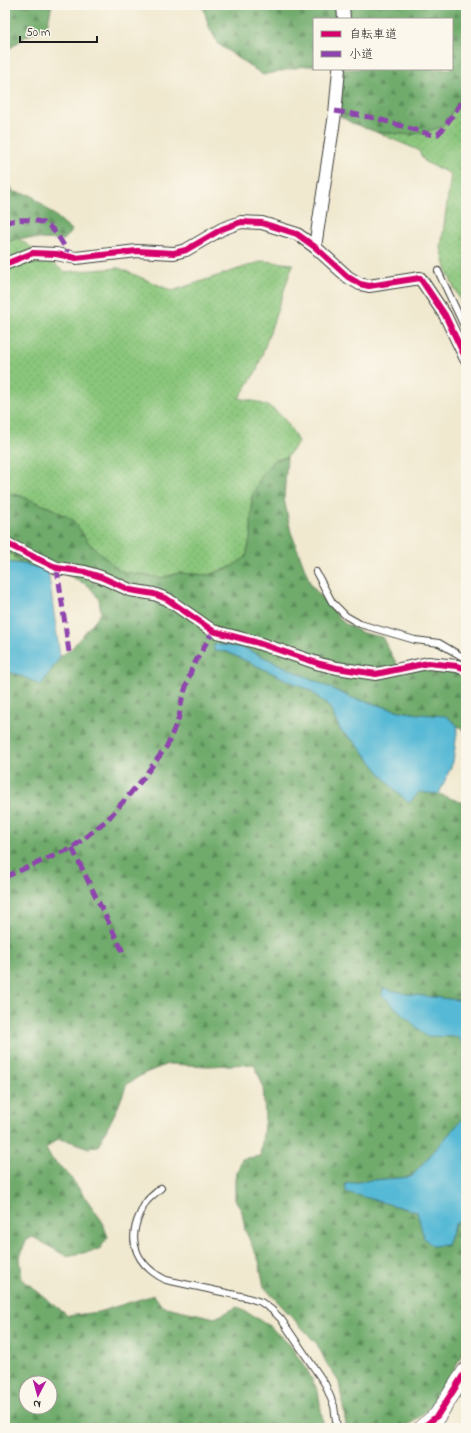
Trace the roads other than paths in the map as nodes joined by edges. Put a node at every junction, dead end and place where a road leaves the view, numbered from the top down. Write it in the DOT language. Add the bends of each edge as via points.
graph roads {
  1 [pos="342,5"];
  2 [pos="344,18"];
  3 [pos="339,70"];
  4 [pos="315,247"];
  5 [pos="5,264"];
  6 [pos="438,271"];
  7 [pos="466,330"];
  8 [pos="466,359"];
  9 [pos="5,543"];
  10 [pos="316,572"];
  11 [pos="466,659"];
  12 [pos="466,669"];
  13 [pos="161,1188"];
  14 [pos="466,1371"];
  15 [pos="337,1428"];
  16 [pos="422,1428"];
  1 -- 2 [label="street"];
  3 -- 4 [label="street"];
  4 -- 5 [label="street" via="297,234 262,223 241,222 174,254 137,251 76,258 33,252"];
  4 -- 8 [label="street" via="360,284 368,286 420,278 445,315"];
  6 -- 7 [label="lane"];
  9 -- 12 [label="street" via="57,568 85,572 130,590 167,599 213,631 320,664 376,674 428,663"];
  10 -- 11 [label="lane" via="332,602 346,616 360,624 415,640 439,643"];
  13 -- 15 [label="lane" via="147,1201 135,1225 135,1244 140,1260 147,1269 166,1280 245,1297 261,1302 272,1310 281,1319 325,1384 334,1406"];
  14 -- 16 [label="street" via="437,1416"];
}
